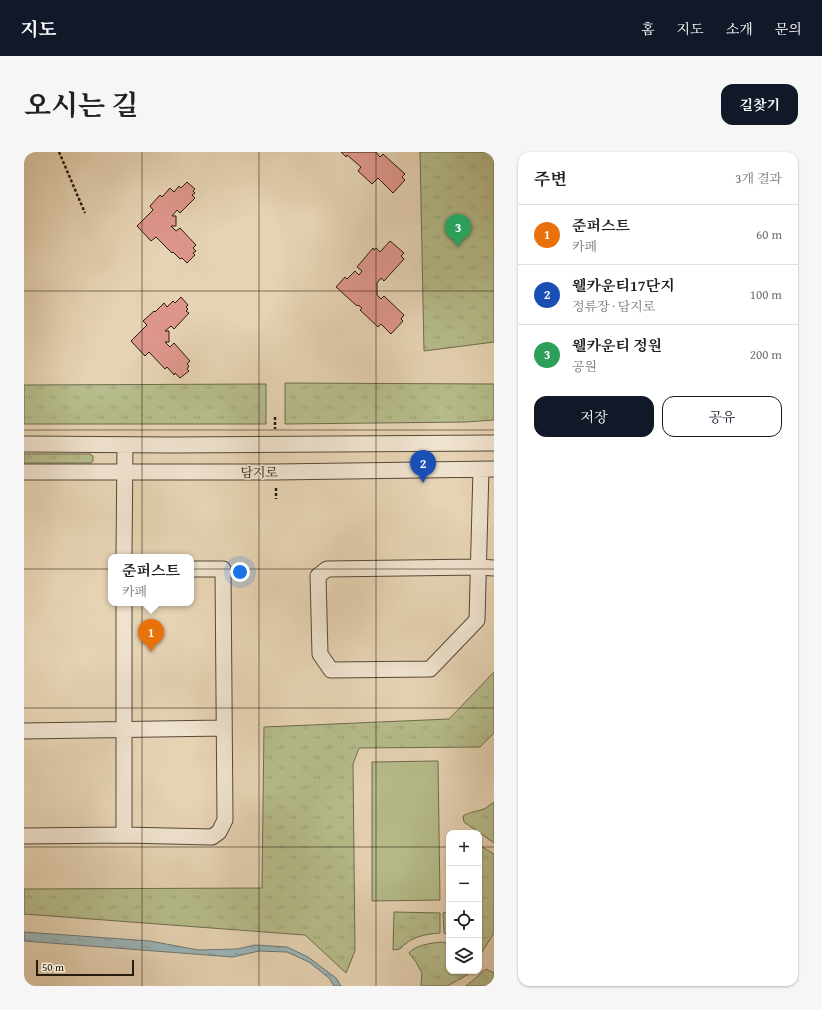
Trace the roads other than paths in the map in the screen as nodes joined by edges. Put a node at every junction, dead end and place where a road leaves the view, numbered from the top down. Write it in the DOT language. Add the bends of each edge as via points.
graph roads {
  1 [pos="494,443"];
  2 [pos="24,444"];
  3 [pos="124,445"];
  4 [pos="488,469"];
  5 [pos="124,471"];
  6 [pos="24,472"];
  7 [pos="124,554"];
  8 [pos="479,567"];
  9 [pos="494,568"];
  10 [pos="194,569"];
  11 [pos="124,606"];
  12 [pos="224,728"];
  13 [pos="124,730"];
  14 [pos="24,731"];
  15 [pos="124,835"];
  16 [pos="24,836"];
  1 -- 3 [label="street"];
  2 -- 3 [label="street"];
  3 -- 5 [label="street"];
  4 -- 5 [label="street, 담지로"];
  4 -- 8 [label="street"];
  5 -- 6 [label="street, 담지로"];
  5 -- 7 [label="street"];
  8 -- 8 [label="street" via="477,620 430,668 330,670 320,654 318,576 327,569"];
  8 -- 9 [label="street"];
  10 -- 12 [label="street" via="222,569"];
  11 -- 13 [label="street"];
  12 -- 13 [label="street"];
  12 -- 15 [label="street" via="225,820 219,832 212,837"];
  13 -- 14 [label="street"];
  13 -- 15 [label="street"];
  15 -- 16 [label="street"];
}
